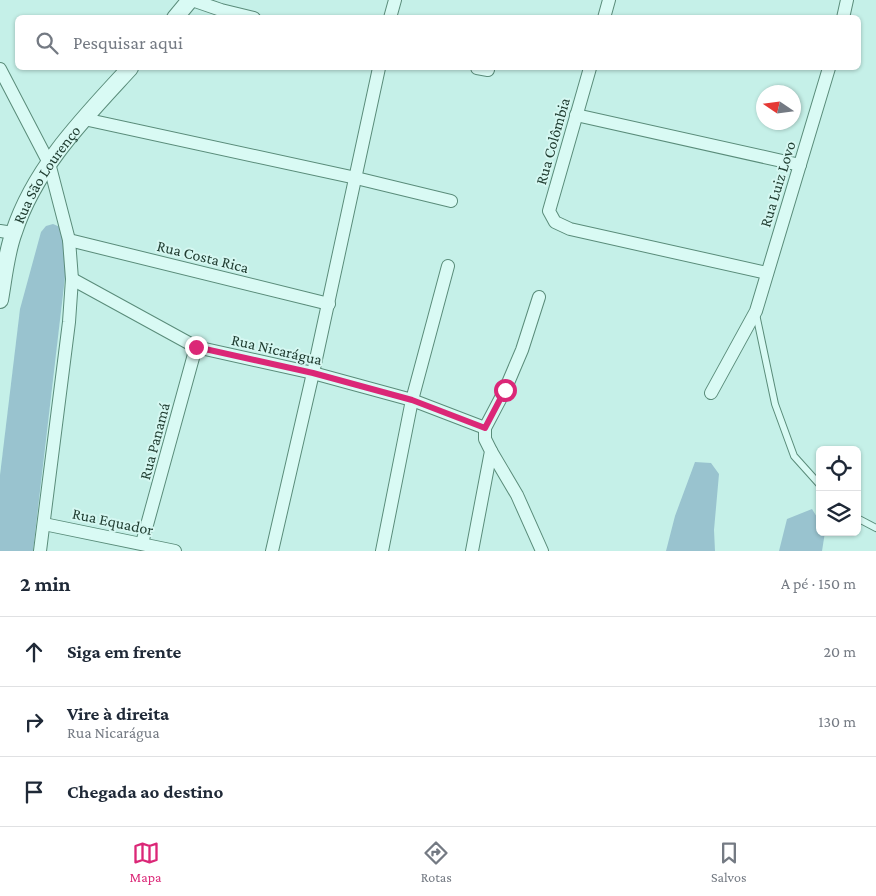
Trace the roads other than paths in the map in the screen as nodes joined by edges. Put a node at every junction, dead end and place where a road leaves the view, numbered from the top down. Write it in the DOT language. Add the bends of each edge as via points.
graph roads {
  1 [pos="191,0"];
  2 [pos="394,0"];
  3 [pos="609,0"];
  4 [pos="847,0"];
  5 [pos="178,15"];
  6 [pos="242,15"];
  7 [pos="391,15"];
  8 [pos="605,15"];
  9 [pos="843,15"];
  10 [pos="0,69"];
  11 [pos="128,70"];
  12 [pos="379,70"];
  13 [pos="589,70"];
  14 [pos="828,70"];
  15 [pos="576,115"];
  16 [pos="84,119"];
  17 [pos="48,163"];
  18 [pos="800,165"];
  19 [pos="356,178"];
  20 [pos="451,201"];
  21 [pos="7,232"];
  22 [pos="69,240"];
  23 [pos="448,266"];
  24 [pos="767,273"];
  25 [pos="72,279"];
  26 [pos="539,297"];
  27 [pos="0,300"];
  28 [pos="328,304"];
  29 [pos="756,311"];
  30 [pos="196,347"];
  31 [pos="313,373"];
  32 [pos="711,393"];
  33 [pos="412,400"];
  34 [pos="485,428"];
  35 [pos="491,451"];
  36 [pos="816,481"];
  37 [pos="861,520"];
  38 [pos="44,524"];
  39 [pos="876,528"];
  40 [pos="142,544"];
  41 [pos="40,551"];
  42 [pos="175,551"];
  43 [pos="272,551"];
  44 [pos="382,551"];
  45 [pos="472,551"];
  46 [pos="542,551"];
  1 -- 5 [label="street"];
  1 -- 6 [label="street"];
  2 -- 7 [label="street"];
  3 -- 8 [label="street"];
  4 -- 9 [label="street"];
  10 -- 17 [label="street"];
  11 -- 16 [label="street, Rua São Lourenço"];
  12 -- 19 [label="street"];
  13 -- 15 [label="street, Rua Colômbia"];
  14 -- 18 [label="street, Rua Luiz Lovo"];
  15 -- 18 [label="street"];
  15 -- 24 [label="street, Rua Colômbia" via="548,211 555,222 570,229"];
  16 -- 17 [label="street, Rua São Lourenço"];
  16 -- 19 [label="street"];
  17 -- 21 [label="street, Rua São Lourenço"];
  17 -- 22 [label="street"];
  18 -- 24 [label="street, Rua Luiz Lovo"];
  19 -- 20 [label="street"];
  19 -- 28 [label="street"];
  21 -- 27 [label="street, Rua São Lourenço"];
  22 -- 25 [label="street"];
  22 -- 28 [label="street, Rua Costa Rica"];
  23 -- 33 [label="street"];
  24 -- 29 [label="street, Rua Luiz Lovo"];
  25 -- 30 [label="street, Rua Nicarágua"];
  25 -- 38 [label="street"];
  26 -- 34 [label="street" via="522,350"];
  28 -- 31 [label="street"];
  29 -- 32 [label="street, Rua Luiz Lovo"];
  29 -- 36 [label="lane" via="774,404 794,456"];
  30 -- 31 [label="street, Rua Nicarágua"];
  30 -- 40 [label="street, Rua Panamá"];
  31 -- 33 [label="street, Rua Nicarágua"];
  31 -- 43 [label="street"];
  33 -- 34 [label="street, Rua Nicarágua"];
  33 -- 44 [label="street"];
  34 -- 35 [label="street" via="485,439"];
  35 -- 45 [label="street"];
  35 -- 46 [label="street" via="517,495"];
  37 -- 39 [label="lane"];
  38 -- 40 [label="street, Rua Equador"];
  38 -- 41 [label="street"];
  40 -- 42 [label="street, Rua Equador"];
}
